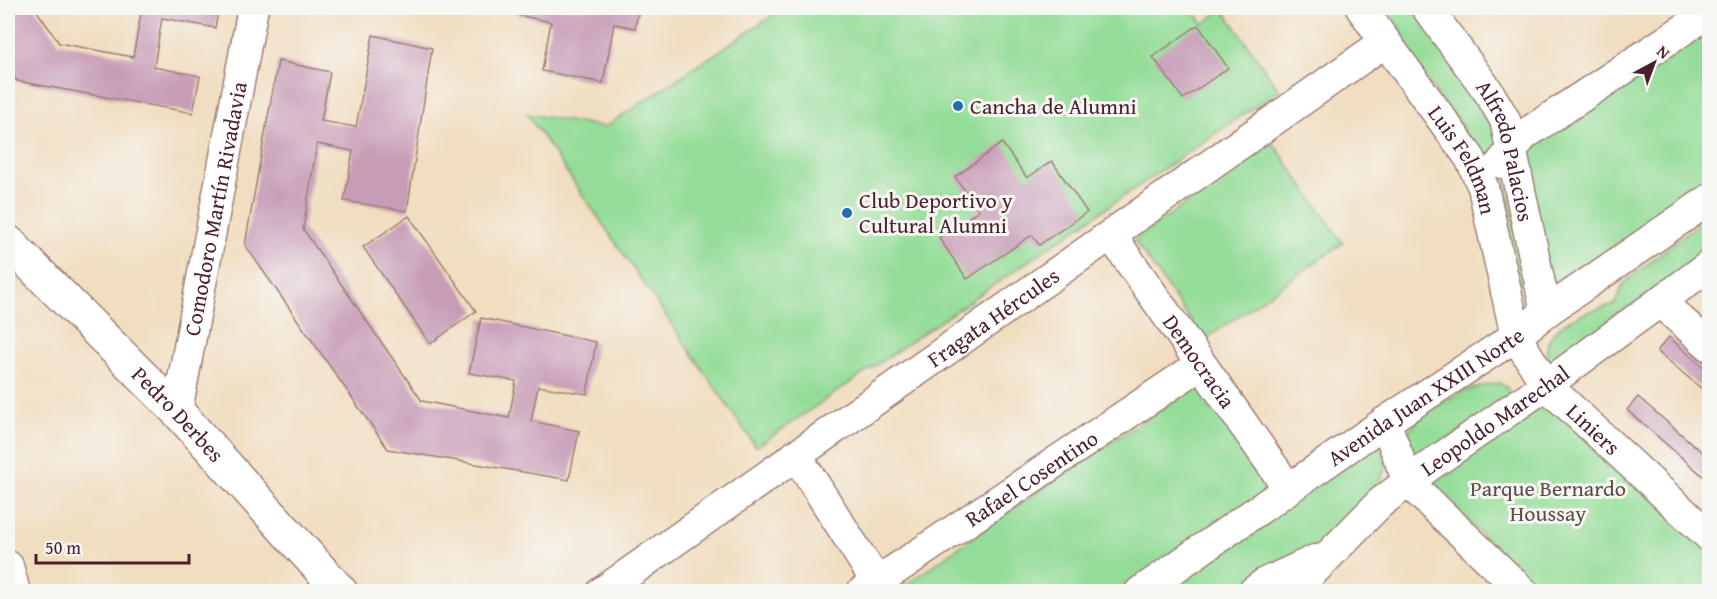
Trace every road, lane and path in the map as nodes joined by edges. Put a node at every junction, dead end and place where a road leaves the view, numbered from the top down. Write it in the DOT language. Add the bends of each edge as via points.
graph roads {
  1 [pos="253,8"];
  2 [pos="1361,8"];
  3 [pos="1427,8"];
  4 [pos="1710,12"];
  5 [pos="1385,42"];
  6 [pos="1511,151"];
  7 [pos="1483,187"];
  8 [pos="1710,199"];
  9 [pos="1111,235"];
  10 [pos="8,242"];
  11 [pos="1710,266"];
  12 [pos="1660,302"];
  13 [pos="1546,312"];
  14 [pos="1516,336"];
  15 [pos="1710,346"];
  16 [pos="1200,365"];
  17 [pos="1546,385"];
  18 [pos="177,411"];
  19 [pos="1385,422"];
  20 [pos="796,455"];
  21 [pos="1408,482"];
  22 [pos="1288,488"];
  23 [pos="1710,537"];
  24 [pos="1332,552"];
  25 [pos="8,566"];
  26 [pos="869,586"];
  27 [pos="15,591"];
  28 [pos="341,591"];
  29 [pos="602,591"];
  30 [pos="1140,591"];
  31 [pos="1253,591"];
  32 [pos="1293,591"];
  33 [pos="1523,591"];
  1 -- 18 [label="street, Comodoro Martín Rivadavia"];
  2 -- 5 [label="street, Luis Feldman"];
  3 -- 6 [label="street, Alfredo Palacios" via="1488,90 1505,120"];
  4 -- 6 [label="street" via="1524,135"];
  5 -- 7 [label="street, Luis Feldman" via="1470,158"];
  5 -- 9 [label="street, Fragata Hércules"];
  6 -- 7 [label="street"];
  6 -- 13 [label="street, Alfredo Palacios"];
  7 -- 14 [label="street, Luis Feldman"];
  8 -- 13 [label="street, Avenida Juan XXIII Norte"];
  9 -- 16 [label="street, Democracia"];
  9 -- 20 [label="street, Fragata Hércules"];
  10 -- 18 [label="main road, Pedro Derbes"];
  11 -- 12 [label="street, Leopoldo Marechal"];
  12 -- 15 [label="street"];
  12 -- 17 [label="street, Leopoldo Marechal"];
  13 -- 14 [label="street, Avenida Juan XXIII Norte"];
  14 -- 17 [label="street, Liniers"];
  14 -- 19 [label="street, Avenida Juan XXIII Norte"];
  16 -- 22 [label="street, Democracia"];
  16 -- 26 [label="street, Rafael Cosentino"];
  17 -- 21 [label="street, Leopoldo Marechal"];
  17 -- 23 [label="street, Liniers"];
  18 -- 28 [label="main road, Pedro Derbes"];
  19 -- 21 [label="street"];
  19 -- 22 [label="street, Avenida Juan XXIII Norte"];
  20 -- 26 [label="street"];
  20 -- 29 [label="street, Fragata Hércules"];
  21 -- 24 [label="street, Leopoldo Marechal" via="1380,503"];
  21 -- 33 [label="street"];
  22 -- 30 [label="street, Avenida Juan XXIII Norte"];
  24 -- 31 [label="street"];
  24 -- 32 [label="street, Leopoldo Marechal"];
  25 -- 27 [label="street"];
}
